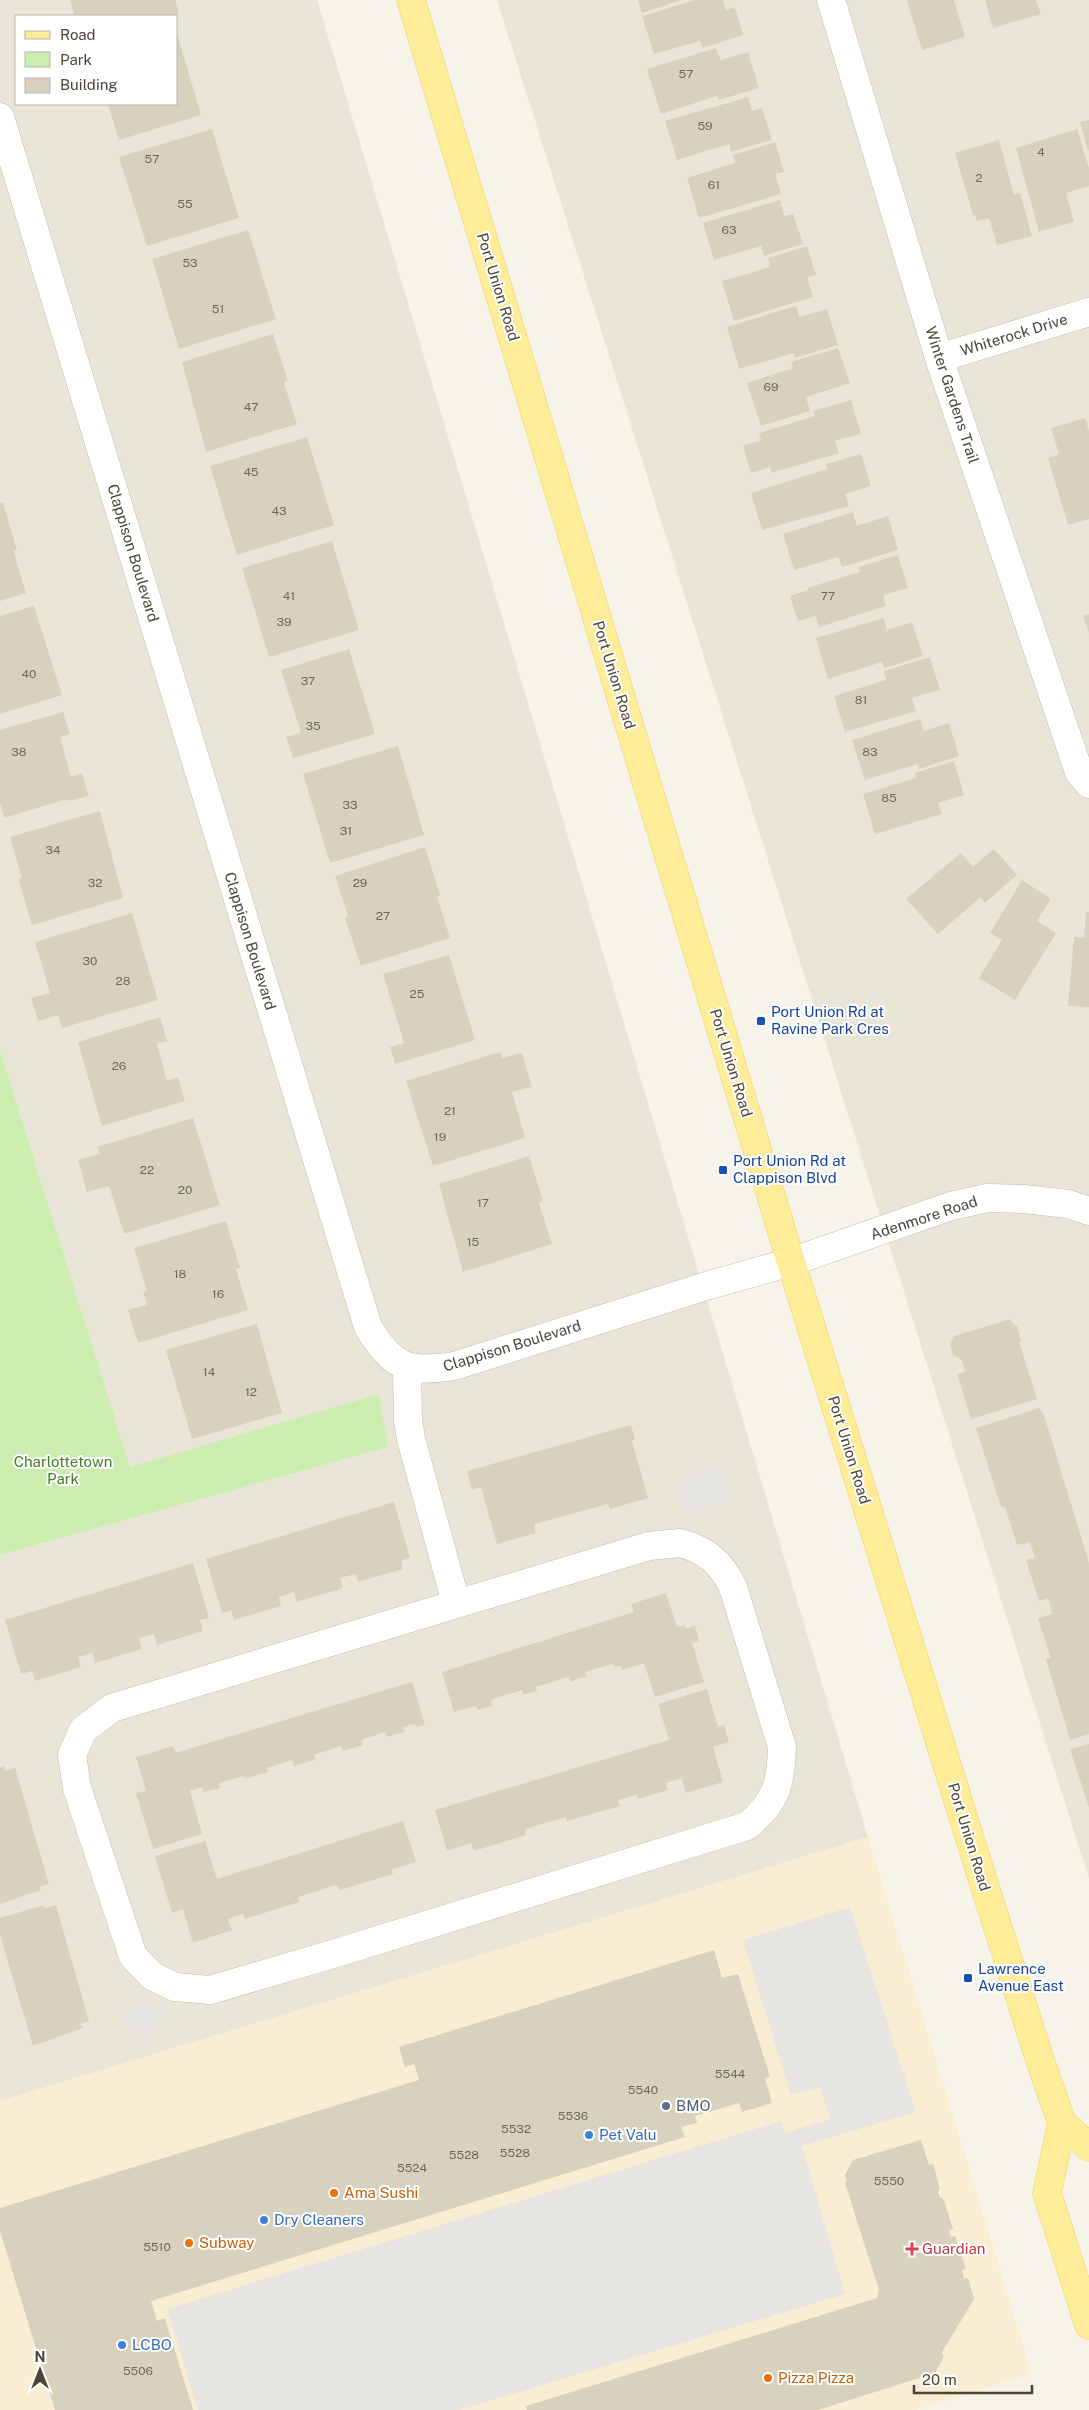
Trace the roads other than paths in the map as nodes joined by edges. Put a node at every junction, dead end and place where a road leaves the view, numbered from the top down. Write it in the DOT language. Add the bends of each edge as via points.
graph roads {
  1 [pos="412,0"];
  2 [pos="831,0"];
  3 [pos="0,117"];
  4 [pos="1089,312"];
  5 [pos="939,358"];
  6 [pos="1089,784"];
  7 [pos="1089,1211"];
  8 [pos="791,1262"];
  9 [pos="407,1368"];
  10 [pos="456,1603"];
  11 [pos="1062,2123"];
  12 [pos="1089,2147"];
  13 [pos="1089,2325"];
  1 -- 8 [label="main road, Port Union Road"];
  2 -- 5 [label="street, Winter Gardens Trail"];
  3 -- 9 [label="street, Clappison Boulevard" via="368,1327 382,1348"];
  4 -- 5 [label="street, Whiterock Drive"];
  5 -- 6 [label="street, Winter Gardens Trail" via="1079,772"];
  7 -- 8 [label="street, Adenmore Road" via="1068,1204 987,1198 951,1206"];
  8 -- 9 [label="street, Clappison Boulevard" via="454,1366 421,1370"];
  8 -- 11 [label="main road, Port Union Road" via="981,1875"];
  9 -- 10 [label="street" via="411,1439"];
  10 -- 10 [label="street" via="649,1546 680,1543 709,1554 725,1571 733,1587 782,1748 782,1774 774,1797 763,1813 747,1826 210,1990 174,1987 152,1976 133,1956 77,1788 72,1755 83,1730 112,1708"];
  11 -- 12 [label="main road, Port Union Road"];
  11 -- 13 [label="main road" via="1047,2193"];
}
